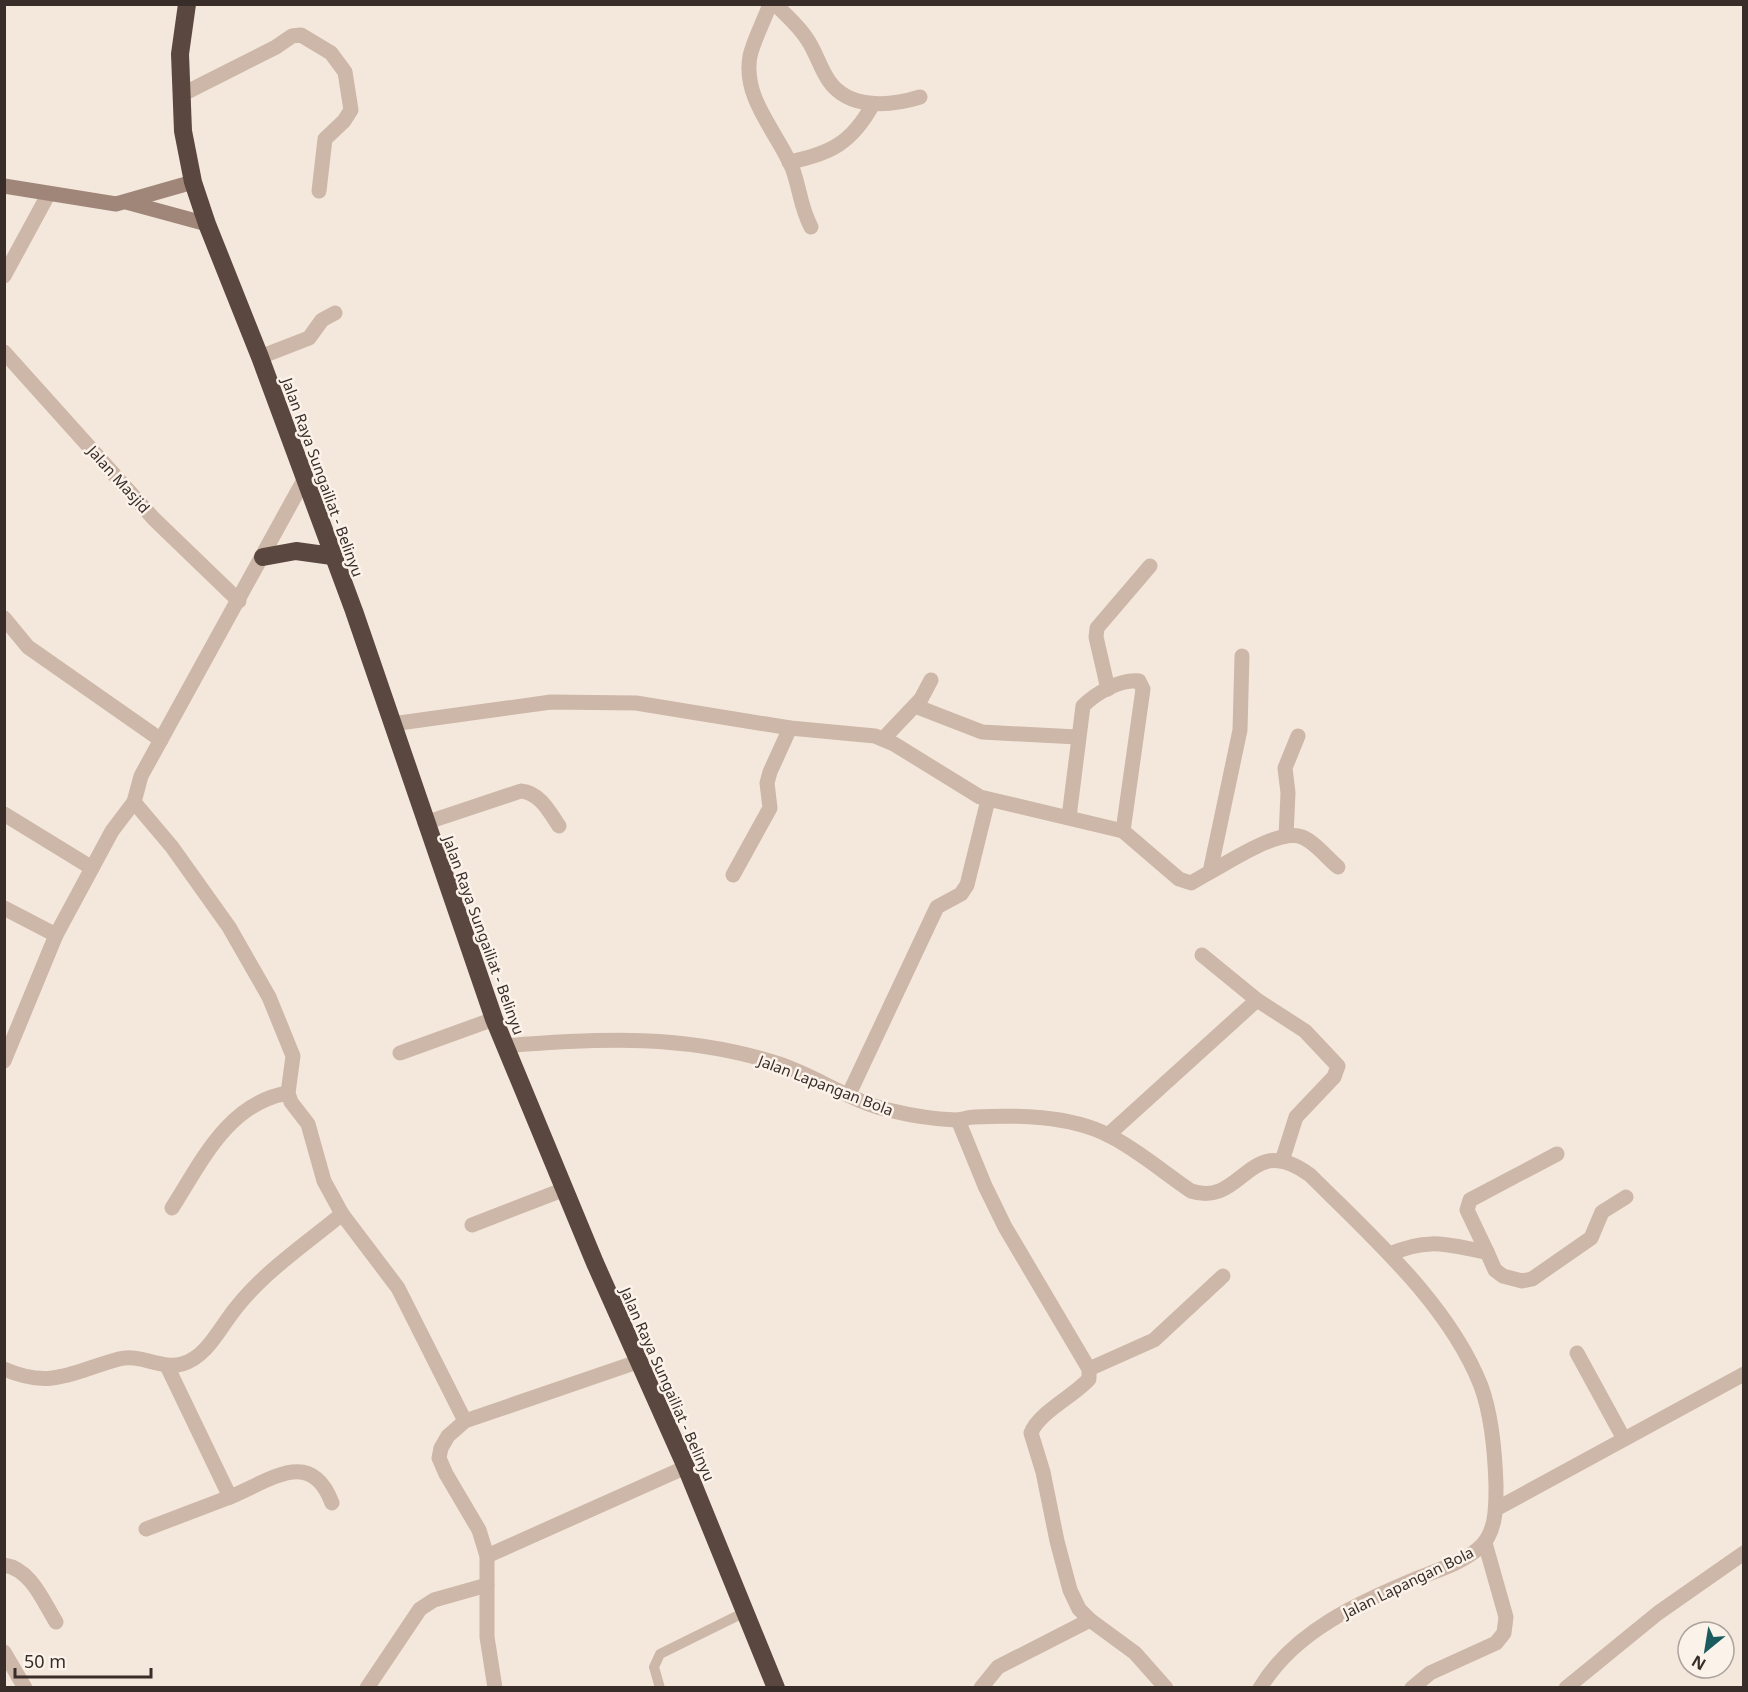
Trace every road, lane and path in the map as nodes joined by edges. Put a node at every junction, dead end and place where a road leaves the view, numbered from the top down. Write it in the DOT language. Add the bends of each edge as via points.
graph roads {
  1 [pos="187,4"];
  2 [pos="770,4"];
  3 [pos="775,4"];
  4 [pos="181,94"];
  5 [pos="920,97"];
  6 [pos="873,104"];
  7 [pos="789,162"];
  8 [pos="193,182"];
  9 [pos="4,186"];
  10 [pos="319,191"];
  11 [pos="48,195"];
  12 [pos="126,202"];
  13 [pos="207,224"];
  14 [pos="811,227"];
  15 [pos="4,276"];
  16 [pos="335,313"];
  17 [pos="4,352"];
  18 [pos="261,357"];
  19 [pos="305,478"];
  20 [pos="332,556"];
  21 [pos="263,557"];
  22 [pos="1150,566"];
  23 [pos="239,601"];
  24 [pos="4,618"];
  25 [pos="1242,656"];
  26 [pos="931,680"];
  27 [pos="1108,689"];
  28 [pos="915,706"];
  29 [pos="392,724"];
  30 [pos="790,728"];
  31 [pos="1298,736"];
  32 [pos="1077,737"];
  33 [pos="884,738"];
  34 [pos="161,740"];
  35 [pos="988,800"];
  36 [pos="134,802"];
  37 [pos="4,814"];
  38 [pos="1068,817"];
  39 [pos="425,823"];
  40 [pos="559,826"];
  41 [pos="1123,831"];
  42 [pos="1286,836"];
  43 [pos="1338,867"];
  44 [pos="92,868"];
  45 [pos="1210,872"];
  46 [pos="734,875"];
  47 [pos="5,909"];
  48 [pos="56,935"];
  49 [pos="1202,955"];
  50 [pos="1257,1000"];
  51 [pos="494,1019"];
  52 [pos="504,1046"];
  53 [pos="400,1053"];
  54 [pos="4,1061"];
  55 [pos="288,1093"];
  56 [pos="849,1094"];
  57 [pos="958,1120"];
  58 [pos="1108,1135"];
  59 [pos="1557,1154"];
  60 [pos="1282,1161"];
  61 [pos="565,1189"];
  62 [pos="1626,1197"];
  63 [pos="172,1208"];
  64 [pos="342,1214"];
  65 [pos="472,1225"];
  66 [pos="1487,1252"];
  67 [pos="1390,1254"];
  68 [pos="1223,1276"];
  69 [pos="1577,1353"];
  70 [pos="640,1360"];
  71 [pos="168,1366"];
  72 [pos="4,1369"];
  73 [pos="1089,1369"];
  74 [pos="1743,1374"];
  75 [pos="465,1421"];
  76 [pos="1624,1439"];
  77 [pos="686,1467"];
  78 [pos="230,1497"];
  79 [pos="332,1503"];
  80 [pos="1496,1509"];
  81 [pos="146,1529"];
  82 [pos="1485,1543"];
  83 [pos="1743,1553"];
  84 [pos="487,1556"];
  85 [pos="4,1565"];
  86 [pos="487,1585"];
  87 [pos="745,1612"];
  88 [pos="1090,1620"];
  89 [pos="56,1623"];
  90 [pos="4,1652"];
  91 [pos="776,1687"];
  92 [pos="25,1688"];
  93 [pos="368,1688"];
  94 [pos="495,1688"];
  95 [pos="660,1688"];
  96 [pos="981,1688"];
  97 [pos="1166,1688"];
  98 [pos="1260,1688"];
  99 [pos="1412,1688"];
  100 [pos="1566,1688"];
  1 -- 4 [label="highway, Jalan Raya Sungailiat - Belinyu" via="180,54"];
  2 -- 7 [label="street" via="750,56 751,76 762,114"];
  3 -- 6 [label="street" via="808,41 834,88 850,98"];
  4 -- 8 [label="highway, Jalan Raya Sungailiat - Belinyu" via="183,131"];
  4 -- 10 [label="street" via="292,36 302,35 331,53 345,72 351,110 325,140"];
  5 -- 6 [label="street"];
  6 -- 7 [label="street" via="861,125 830,150"];
  7 -- 14 [label="street"];
  8 -- 12 [label="street"];
  8 -- 13 [label="highway, Jalan Raya Sungailiat - Belinyu"];
  9 -- 11 [label="street"];
  11 -- 12 [label="street"];
  11 -- 15 [label="street"];
  12 -- 13 [label="street"];
  13 -- 18 [label="highway, Jalan Raya Sungailiat - Belinyu"];
  16 -- 18 [label="street" via="322,320 309,338"];
  17 -- 23 [label="street, Jalan Masjid" via="154,519"];
  18 -- 19 [label="highway, Jalan Raya Sungailiat - Belinyu"];
  19 -- 20 [label="highway, Jalan Raya Sungailiat - Belinyu"];
  19 -- 21 [label="street"];
  20 -- 21 [label="highway" via="306,551"];
  20 -- 29 [label="highway, Jalan Raya Sungailiat - Belinyu"];
  21 -- 23 [label="street"];
  22 -- 27 [label="street" via="1097,628"];
  23 -- 34 [label="street"];
  24 -- 34 [label="street" via="28,647"];
  25 -- 45 [label="street" via="1240,730"];
  26 -- 28 [label="street"];
  27 -- 32 [label="street" via="1083,706"];
  27 -- 41 [label="street" via="1132,681 1143,685"];
  28 -- 32 [label="street" via="982,732"];
  28 -- 33 [label="street"];
  29 -- 30 [label="street" via="525,705 591,702 636,703"];
  29 -- 39 [label="highway, Jalan Raya Sungailiat - Belinyu"];
  30 -- 33 [label="street"];
  30 -- 46 [label="street" via="767,783 770,808"];
  31 -- 42 [label="street" via="1284,768 1288,798"];
  32 -- 38 [label="street"];
  33 -- 35 [label="street"];
  34 -- 36 [label="street" via="141,776"];
  35 -- 38 [label="street"];
  35 -- 56 [label="street" via="967,885 961,894 937,907"];
  36 -- 44 [label="street"];
  36 -- 55 [label="street" via="172,847 229,927 269,997 293,1056"];
  37 -- 44 [label="street"];
  38 -- 41 [label="street"];
  39 -- 40 [label="street" via="521,791 539,798"];
  39 -- 51 [label="highway, Jalan Raya Sungailiat - Belinyu"];
  41 -- 45 [label="street" via="1185,883"];
  42 -- 43 [label="street" via="1304,838"];
  42 -- 45 [label="street"];
  44 -- 48 [label="street"];
  47 -- 48 [label="street"];
  48 -- 54 [label="street"];
  49 -- 50 [label="street"];
  50 -- 58 [label="street"];
  50 -- 60 [label="street" via="1305,1031 1338,1066 1334,1077 1296,1117"];
  51 -- 52 [label="highway, Jalan Raya Sungailiat - Belinyu"];
  51 -- 53 [label="street"];
  52 -- 56 [label="street, Jalan Lapangan Bola" via="602,1038 680,1043 778,1063"];
  52 -- 61 [label="highway, Jalan Raya Sungailiat - Belinyu"];
  55 -- 63 [label="street" via="257,1101 232,1121"];
  55 -- 64 [label="street" via="308,1124 324,1181"];
  56 -- 57 [label="street, Jalan Lapangan Bola" via="886,1110"];
  57 -- 58 [label="street, Jalan Lapangan Bola" via="1048,1119"];
  57 -- 73 [label="street" via="1005,1227"];
  58 -- 60 [label="street, Jalan Lapangan Bola" via="1191,1191 1204,1195 1226,1188 1260,1162"];
  59 -- 66 [label="street" via="1470,1200 1467,1210"];
  60 -- 67 [label="street, Jalan Lapangan Bola" via="1310,1175"];
  61 -- 65 [label="street"];
  61 -- 70 [label="highway, Jalan Raya Sungailiat - Belinyu"];
  62 -- 66 [label="street" via="1602,1212 1587,1242 1532,1279 1522,1281 1503,1276"];
  64 -- 71 [label="street" via="258,1284 200,1354 185,1363"];
  64 -- 75 [label="street" via="398,1288"];
  66 -- 67 [label="street" via="1425,1243"];
  67 -- 80 [label="street, Jalan Lapangan Bola" via="1454,1334 1482,1387 1495,1463"];
  68 -- 73 [label="street" via="1154,1340"];
  69 -- 76 [label="street"];
  70 -- 75 [label="street"];
  70 -- 77 [label="highway, Jalan Raya Sungailiat - Belinyu"];
  71 -- 72 [label="street" via="121,1358 54,1380 30,1378"];
  71 -- 78 [label="street"];
  73 -- 88 [label="street" via="1089,1378 1078,1391 1039,1420 1031,1433 1070,1590 1079,1609"];
  74 -- 76 [label="street"];
  75 -- 84 [label="street" via="447,1436 439,1458 478,1530"];
  76 -- 80 [label="street"];
  77 -- 84 [label="street"];
  77 -- 87 [label="highway, Jalan Raya Sungailiat - Belinyu"];
  78 -- 79 [label="street" via="288,1473 305,1471 320,1479"];
  78 -- 81 [label="street"];
  80 -- 82 [label="street, Jalan Lapangan Bola"];
  82 -- 98 [label="street, Jalan Lapangan Bola" via="1463,1559 1374,1597 1321,1626 1291,1650"];
  82 -- 99 [label="street" via="1506,1617 1504,1633 1496,1643 1430,1673"];
  83 -- 100 [label="street" via="1658,1613"];
  84 -- 86 [label="street"];
  85 -- 89 [label="street" via="28,1576"];
  86 -- 93 [label="street" via="434,1600 420,1609"];
  86 -- 94 [label="street" via="487,1637"];
  87 -- 91 [label="highway, Jalan Raya Sungailiat - Belinyu"];
  87 -- 95 [label="lane" via="660,1654 654,1667"];
  88 -- 96 [label="street" via="998,1667"];
  88 -- 97 [label="street" via="1135,1653"];
  90 -- 92 [label="street"];
}
